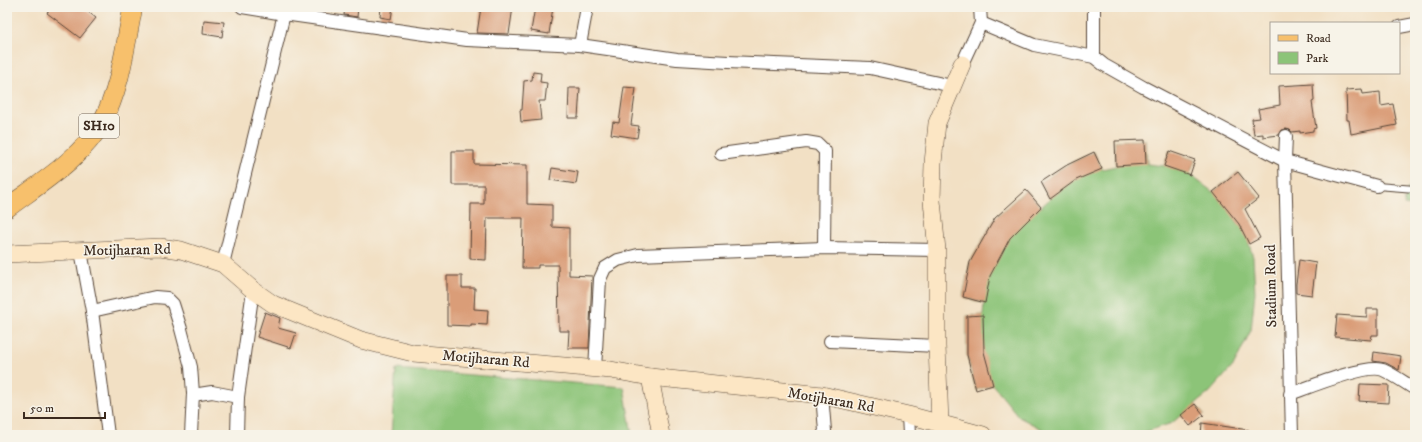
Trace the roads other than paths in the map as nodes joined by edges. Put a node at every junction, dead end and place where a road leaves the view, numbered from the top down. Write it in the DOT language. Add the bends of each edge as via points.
graph roads {
  1 [pos="242,7"];
  2 [pos="587,7"];
  3 [pos="980,7"];
  4 [pos="1094,7"];
  5 [pos="130,8"];
  6 [pos="284,14"];
  7 [pos="981,23"];
  8 [pos="1415,24"];
  9 [pos="1400,27"];
  10 [pos="580,45"];
  11 [pos="1094,57"];
  12 [pos="962,64"];
  13 [pos="952,86"];
  14 [pos="1286,136"];
  15 [pos="721,154"];
  16 [pos="1285,161"];
  17 [pos="1377,186"];
  18 [pos="1415,189"];
  19 [pos="7,208"];
  20 [pos="824,248"];
  21 [pos="937,250"];
  22 [pos="81,251"];
  23 [pos="7,254"];
  24 [pos="223,264"];
  25 [pos="253,290"];
  26 [pos="92,311"];
  27 [pos="830,342"];
  28 [pos="937,346"];
  29 [pos="595,369"];
  30 [pos="650,377"];
  31 [pos="1415,389"];
  32 [pos="1290,394"];
  33 [pos="193,395"];
  34 [pos="822,395"];
  35 [pos="238,397"];
  36 [pos="908,415"];
  37 [pos="940,423"];
  38 [pos="108,435"];
  39 [pos="191,435"];
  40 [pos="237,435"];
  41 [pos="661,435"];
  42 [pos="823,435"];
  43 [pos="909,435"];
  44 [pos="984,435"];
  45 [pos="1292,435"];
  1 -- 6 [label="street"];
  2 -- 10 [label="street"];
  3 -- 7 [label="street"];
  4 -- 11 [label="street"];
  5 -- 19 [label="main road, SH10" via="121,67 101,124 69,161"];
  6 -- 10 [label="street" via="467,40"];
  6 -- 24 [label="street"];
  7 -- 11 [label="street" via="1034,44"];
  7 -- 12 [label="street"];
  8 -- 9 [label="street"];
  10 -- 13 [label="street" via="677,59 870,68"];
  11 -- 16 [label="street" via="1143,87"];
  12 -- 13 [label="main road"];
  13 -- 21 [label="main road" via="937,123 932,201"];
  14 -- 16 [label="street, Stadium Road"];
  15 -- 20 [label="street" via="806,142 818,144 825,151"];
  16 -- 17 [label="street"];
  16 -- 32 [label="street, Stadium Road"];
  17 -- 18 [label="lane"];
  20 -- 21 [label="street"];
  20 -- 29 [label="street" via="638,255 618,260 605,268 600,279"];
  21 -- 28 [label="main road"];
  22 -- 23 [label="main road, Motijharan Rd"];
  22 -- 24 [label="main road, Motijharan Rd" via="160,247 181,250"];
  22 -- 26 [label="street"];
  24 -- 25 [label="main road, Motijharan Rd"];
  25 -- 29 [label="main road, Motijharan Rd" via="273,304 361,340 413,353"];
  25 -- 35 [label="street"];
  26 -- 33 [label="street" via="155,297 167,298 173,304 182,329 191,367"];
  26 -- 38 [label="street"];
  27 -- 28 [label="street"];
  28 -- 37 [label="main road"];
  29 -- 30 [label="main road, Motijharan Rd"];
  30 -- 34 [label="main road, Motijharan Rd"];
  30 -- 41 [label="main road"];
  31 -- 32 [label="street" via="1381,369 1345,374"];
  32 -- 45 [label="street, Stadium Road"];
  33 -- 35 [label="street" via="212,392"];
  33 -- 39 [label="street"];
  34 -- 36 [label="main road, Motijharan Rd"];
  34 -- 42 [label="street" via="825,431"];
  35 -- 40 [label="street"];
  36 -- 37 [label="main road, Motijharan Rd"];
  36 -- 43 [label="street"];
  37 -- 44 [label="main road, Motijharan Rd"];
}
